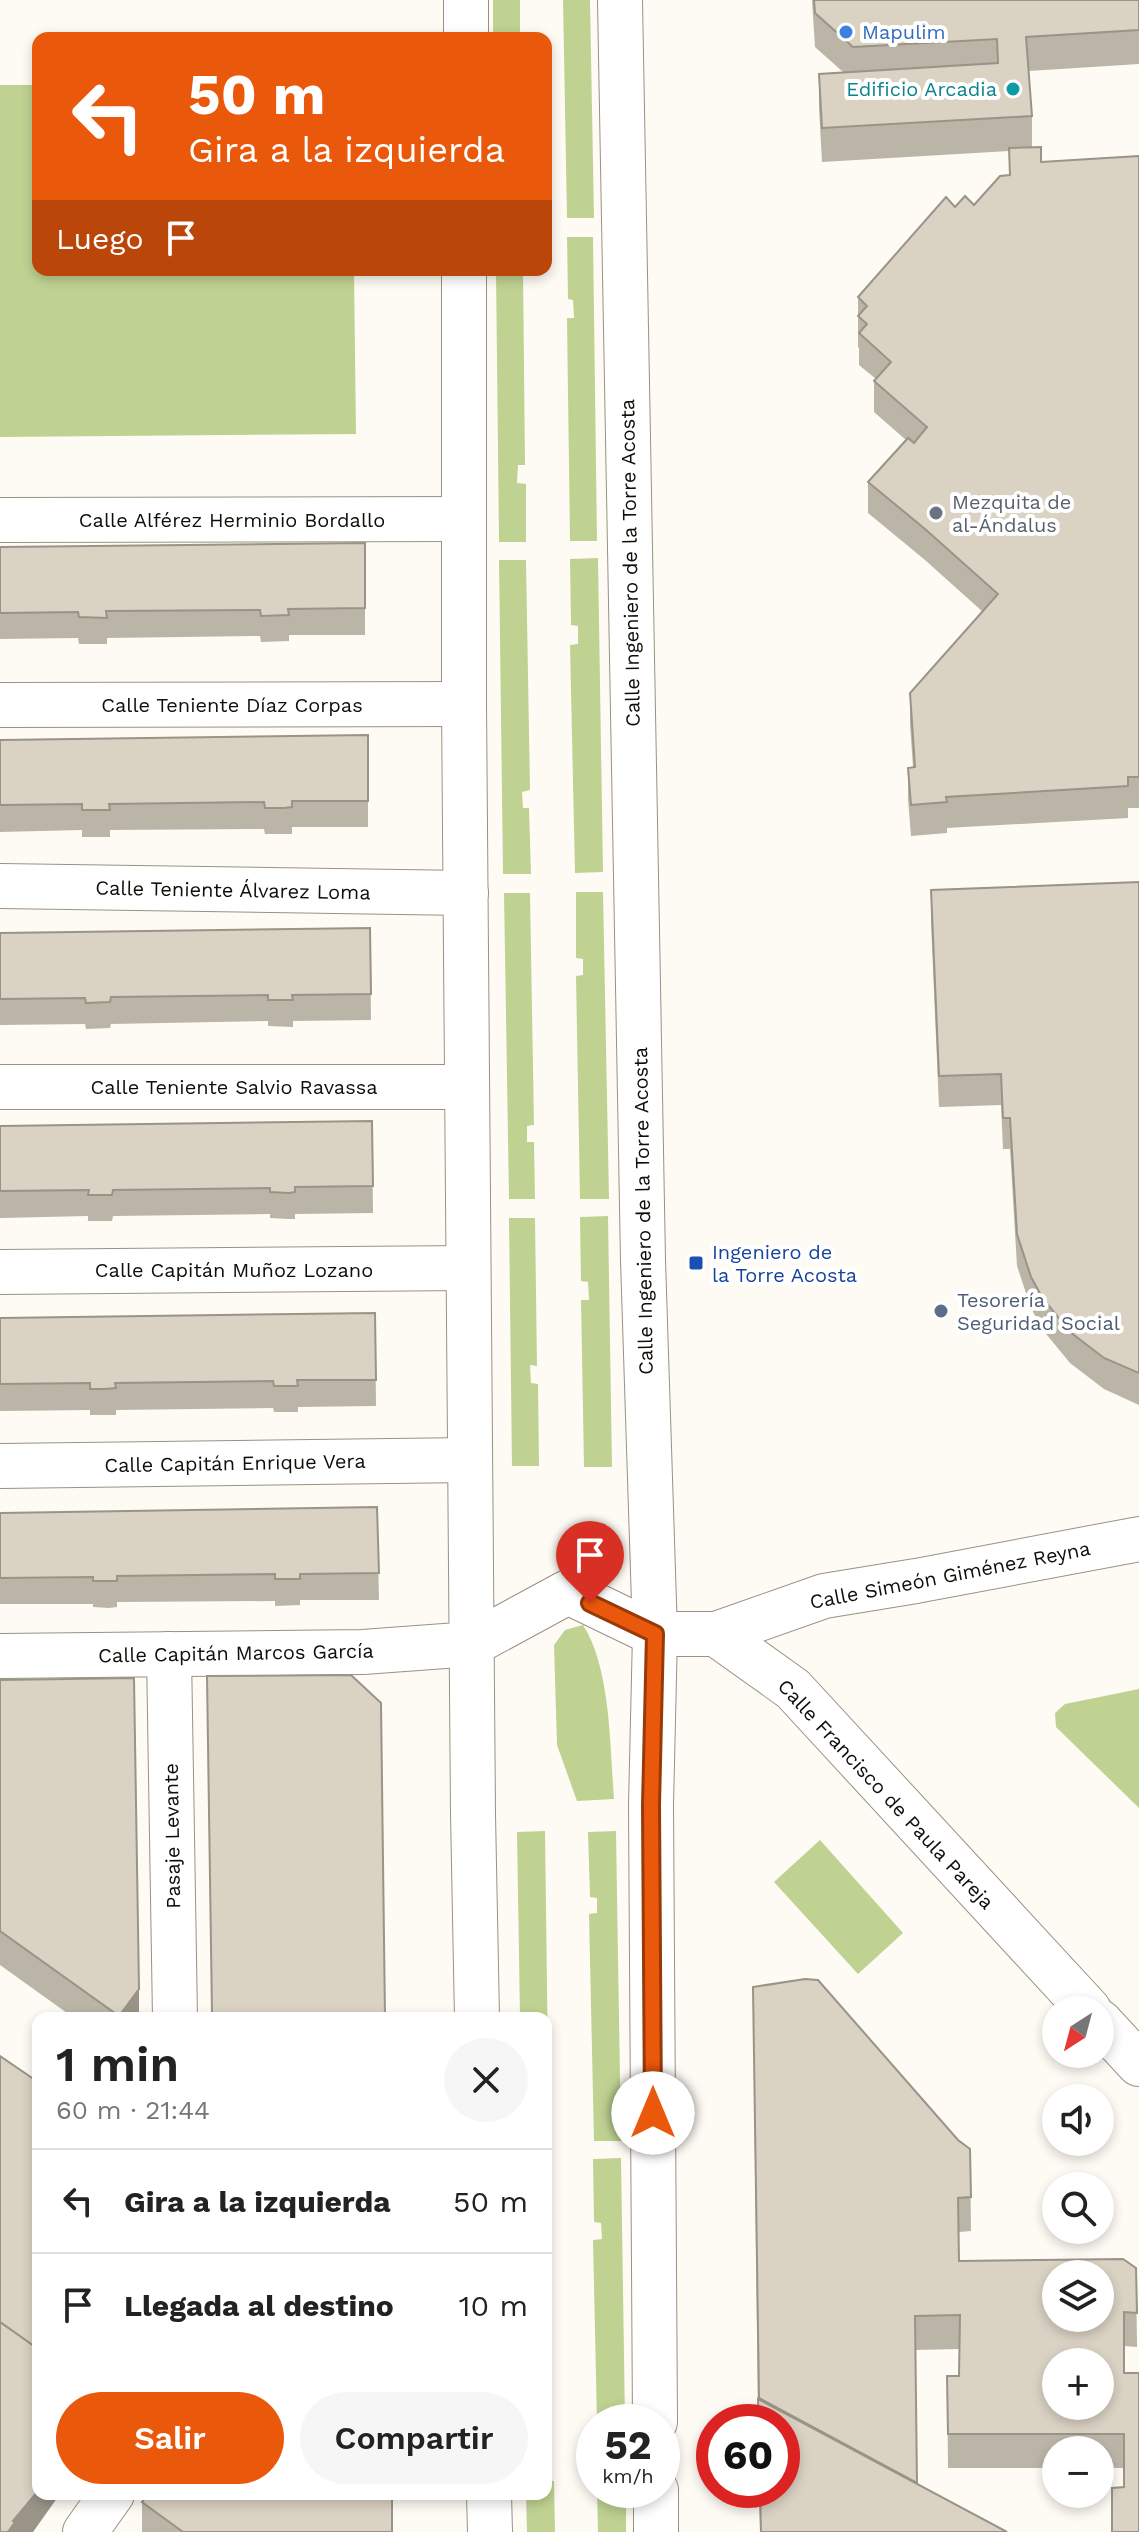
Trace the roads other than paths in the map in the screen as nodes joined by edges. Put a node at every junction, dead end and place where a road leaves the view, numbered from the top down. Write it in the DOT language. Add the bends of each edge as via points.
graph roads {
  1 [pos="466,0"];
  2 [pos="620,0"];
  3 [pos="466,32"];
  4 [pos="464,276"];
  5 [pos="463,519"];
  6 [pos="0,520"];
  7 [pos="464,704"];
  8 [pos="0,705"];
  9 [pos="0,886"];
  10 [pos="466,893"];
  11 [pos="0,1087"];
  12 [pos="467,1087"];
  13 [pos="468,1268"];
  14 [pos="0,1272"];
  15 [pos="470,1460"];
  16 [pos="0,1466"];
  17 [pos="1139,1539"];
  18 [pos="655,1634"];
  19 [pos="716,1634"];
  20 [pos="472,1644"];
  21 [pos="169,1654"];
  22 [pos="0,1656"];
  23 [pos="1076,1996"];
  24 [pos="175,2012"];
  25 [pos="477,2012"];
  26 [pos="1114,2037"];
  27 [pos="1139,2064"];
  28 [pos="655,2404"];
  29 [pos="108,2500"];
  30 [pos="489,2500"];
  31 [pos="656,2508"];
  32 [pos="85,2532"];
  33 [pos="490,2532"];
  34 [pos="656,2532"];
  1 -- 3 [label="main road"];
  2 -- 18 [label="main road, Calle Ingeniero de la Torre Acosta"];
  4 -- 5 [label="main road"];
  5 -- 6 [label="main road, Calle Alférez Herminio Bordallo"];
  5 -- 7 [label="main road"];
  7 -- 8 [label="main road, Calle Teniente Díaz Corpas"];
  7 -- 10 [label="main road"];
  9 -- 10 [label="main road, Calle Teniente Álvarez Loma"];
  10 -- 12 [label="main road"];
  11 -- 12 [label="main road, Calle Teniente Salvio Ravassa"];
  12 -- 13 [label="main road"];
  13 -- 14 [label="main road, Calle Capitán Muñoz Lozano"];
  13 -- 15 [label="main road"];
  15 -- 16 [label="main road, Calle Capitán Enrique Vera"];
  15 -- 20 [label="main road"];
  17 -- 19 [label="main road, Calle Simeón Giménez Reyna" via="824,1596"];
  18 -- 19 [label="main road"];
  18 -- 20 [label="main road" via="568,1592"];
  18 -- 28 [label="main road, Calle Ingeniero de la Torre Acosta"];
  19 -- 23 [label="main road, Calle Francisco de Paula Pareja" via="793,1689"];
  20 -- 21 [label="main road, Calle Capitán Marcos García" via="363,1652"];
  20 -- 25 [label="main road"];
  21 -- 22 [label="main road, Calle Capitán Marcos García"];
  21 -- 24 [label="main road, Pasaje Levante"];
  26 -- 27 [label="main road"];
  29 -- 32 [label="main road"];
  30 -- 33 [label="main road"];
  31 -- 34 [label="main road"];
}
